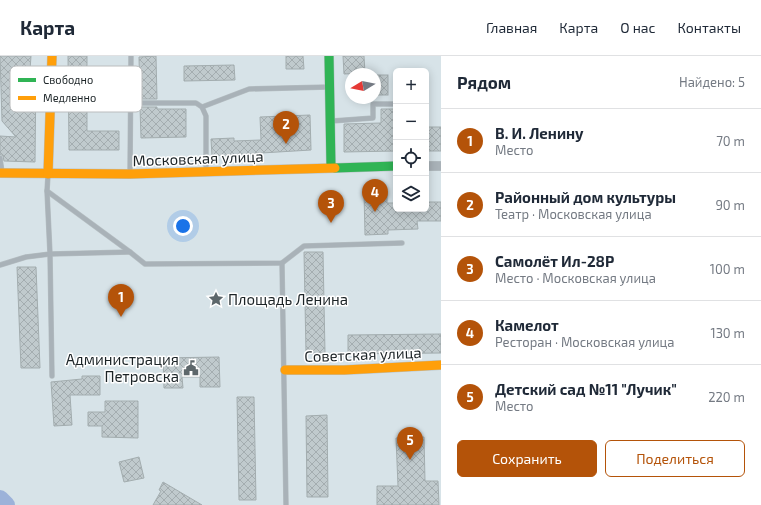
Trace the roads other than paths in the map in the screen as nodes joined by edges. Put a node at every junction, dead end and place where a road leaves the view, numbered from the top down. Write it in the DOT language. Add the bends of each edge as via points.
graph roads {
  1 [pos="52,56"];
  2 [pos="328,56"];
  3 [pos="52,66"];
  4 [pos="329,87"];
  5 [pos="142,103"];
  6 [pos="393,104"];
  7 [pos="202,107"];
  8 [pos="50,112"];
  9 [pos="131,112"];
  10 [pos="330,121"];
  11 [pos="0,158"];
  12 [pos="393,166"];
  13 [pos="429,166"];
  14 [pos="441,166"];
  15 [pos="331,167"];
  16 [pos="1,173"];
  17 [pos="206,173"];
  18 [pos="48,174"];
  19 [pos="130,174"];
  20 [pos="47,191"];
  21 [pos="402,243"];
  22 [pos="130,252"];
  23 [pos="50,254"];
  24 [pos="282,263"];
  25 [pos="0,265"];
  26 [pos="441,365"];
  27 [pos="285,370"];
  28 [pos="52,376"];
  29 [pos="286,505"];
  1 -- 3 [label="street"];
  2 -- 4 [label="street"];
  4 -- 7 [label="lane" via="249,89"];
  4 -- 10 [label="street"];
  5 -- 7 [label="lane" via="196,103"];
  6 -- 10 [label="lane" via="373,104 373,118"];
  7 -- 17 [label="lane" via="206,116"];
  8 -- 18 [label="street"];
  9 -- 19 [label="lane"];
  10 -- 15 [label="street"];
  11 -- 16 [label="lane"];
  12 -- 15 [label="street, Московская улица"];
  13 -- 14 [label="street"];
  15 -- 17 [label="street, Московская улица"];
  16 -- 18 [label="street, Московская улица"];
  17 -- 19 [label="street, Московская улица"];
  18 -- 19 [label="street, Московская улица"];
  18 -- 20 [label="lane"];
  20 -- 22 [label="lane"];
  20 -- 23 [label="lane"];
  21 -- 24 [label="lane" via="304,246"];
  22 -- 23 [label="lane"];
  22 -- 24 [label="lane" via="145,264"];
  23 -- 25 [label="lane" via="26,257"];
  23 -- 28 [label="lane"];
  24 -- 27 [label="lane"];
  26 -- 27 [label="street, Советская улица"];
  27 -- 29 [label="lane"];
}
